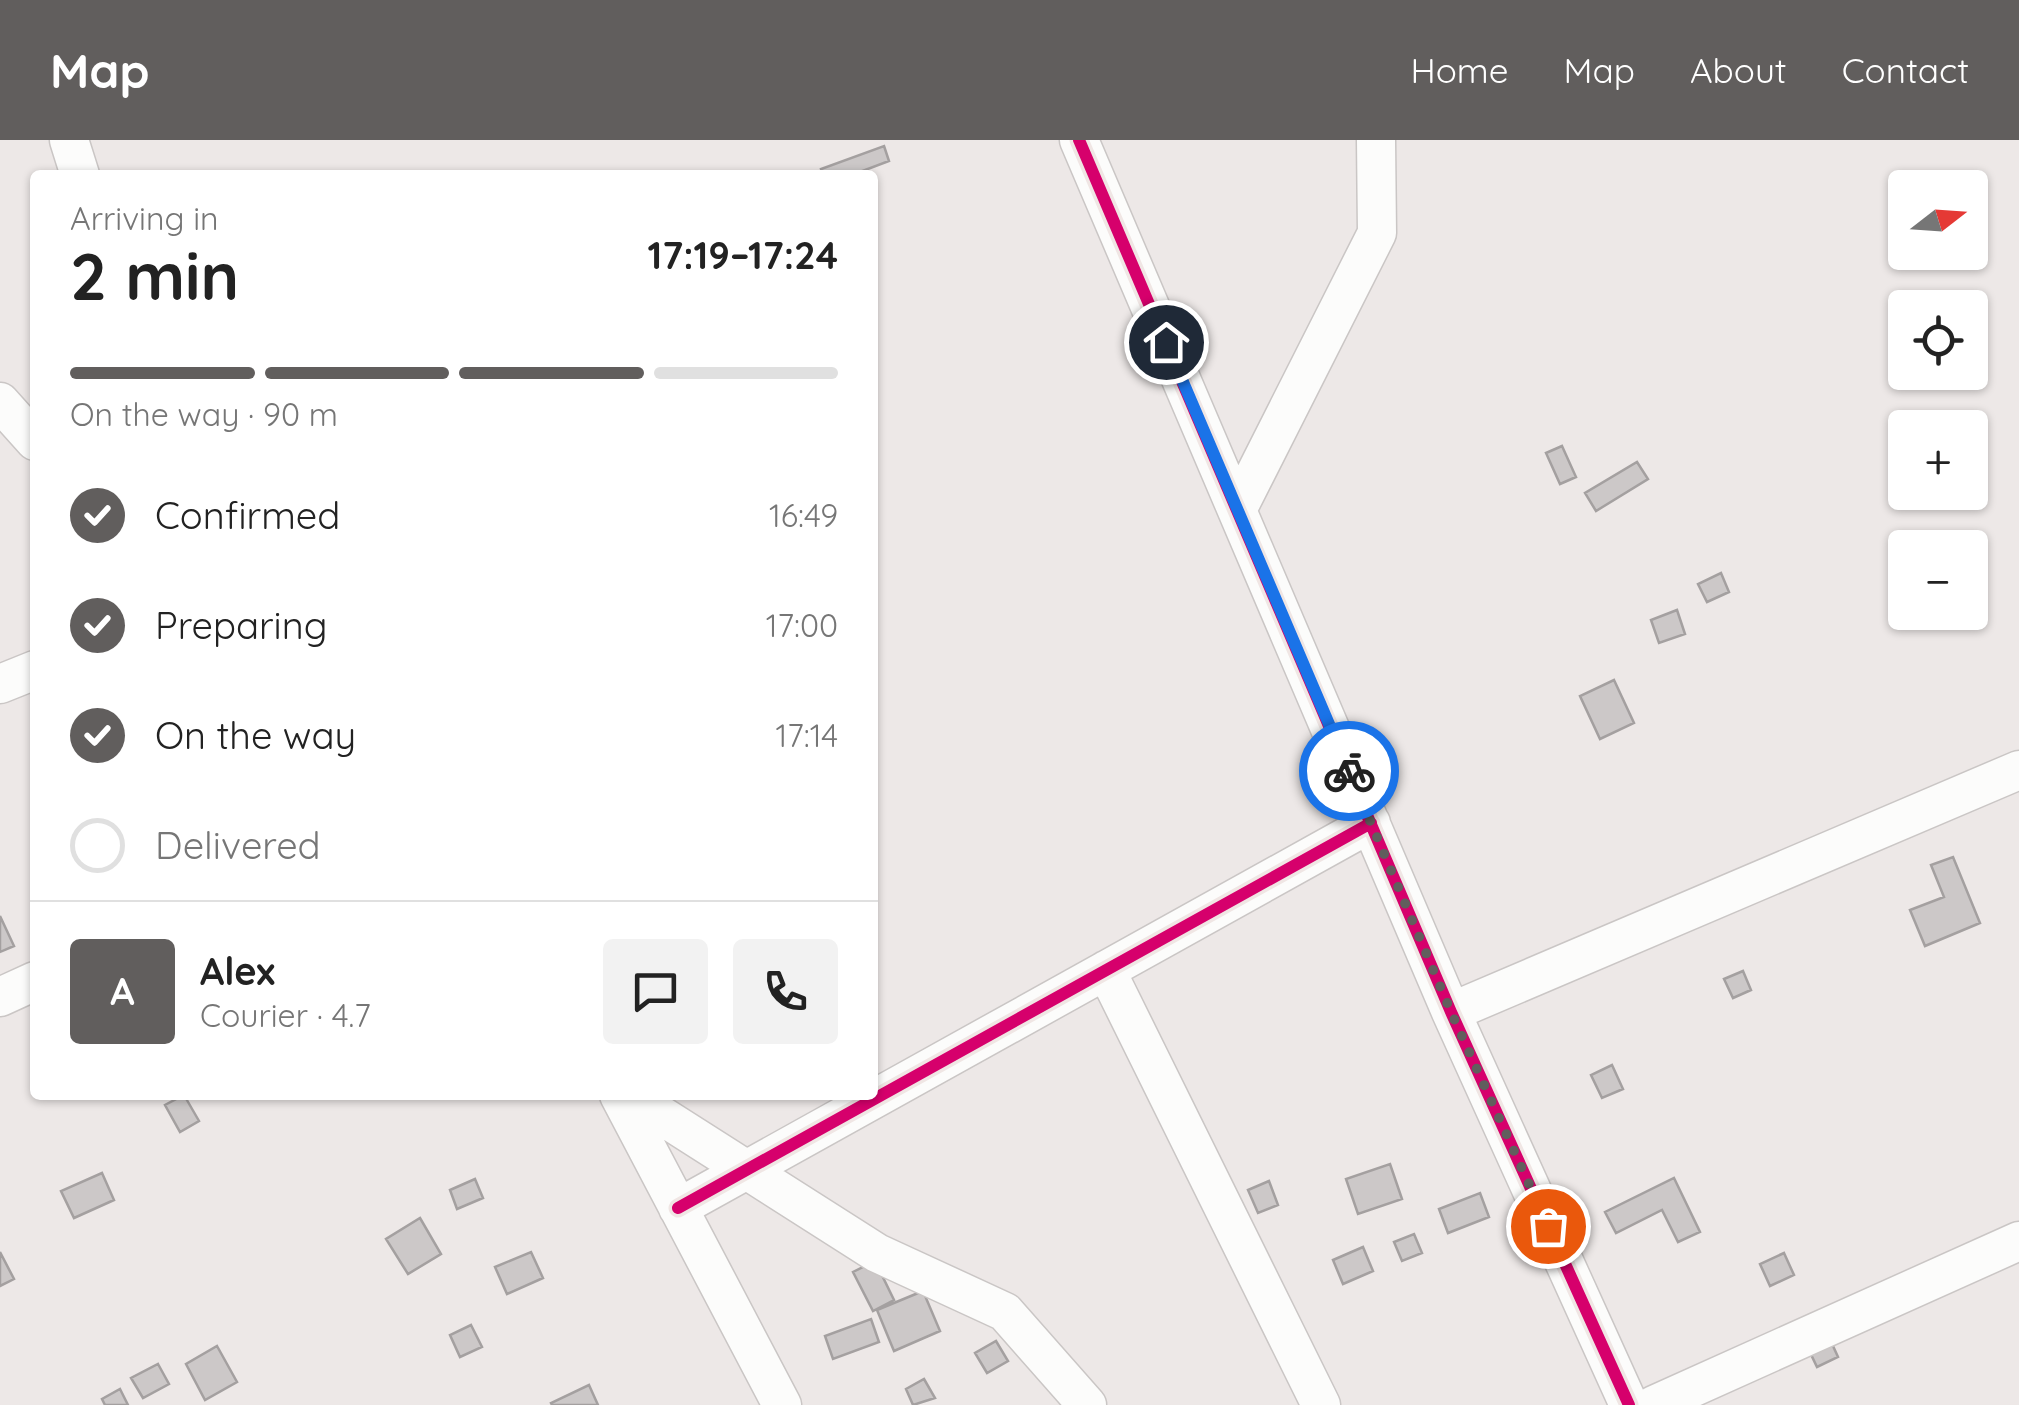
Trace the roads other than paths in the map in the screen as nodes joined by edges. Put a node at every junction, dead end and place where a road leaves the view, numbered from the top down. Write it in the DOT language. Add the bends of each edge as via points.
graph roads {
  1 [pos="69,140"];
  2 [pos="1080,140"];
  3 [pos="1376,140"];
  4 [pos="78,170"];
  5 [pos="0,402"];
  6 [pos="30,435"];
  7 [pos="1237,510"];
  8 [pos="30,672"];
  9 [pos="0,684"];
  10 [pos="2019,770"];
  11 [pos="1371,823"];
  12 [pos="1106,970"];
  13 [pos="30,983"];
  14 [pos="0,997"];
  15 [pos="1451,1012"];
  16 [pos="878,1097"];
  17 [pos="622,1100"];
  18 [pos="636,1100"];
  19 [pos="873,1100"];
  20 [pos="747,1170"];
  21 [pos="678,1208"];
  22 [pos="2016,1248"];
  23 [pos="782,1405"];
  24 [pos="1086,1405"];
  25 [pos="1321,1405"];
  26 [pos="1628,1405"];
  27 [pos="1654,1405"];
  1 -- 4 [label="street"];
  2 -- 7 [label="street"];
  3 -- 7 [label="street" via="1376,233"];
  5 -- 6 [label="street"];
  7 -- 11 [label="street"];
  8 -- 9 [label="street"];
  10 -- 15 [label="street"];
  11 -- 12 [label="street"];
  11 -- 15 [label="street"];
  12 -- 16 [label="street"];
  12 -- 25 [label="street"];
  13 -- 14 [label="street"];
  15 -- 26 [label="street"];
  17 -- 21 [label="street"];
  18 -- 20 [label="street"];
  19 -- 20 [label="street"];
  20 -- 21 [label="street"];
  20 -- 24 [label="street" via="877,1253 1005,1312"];
  21 -- 23 [label="street"];
  22 -- 27 [label="street"];
}
